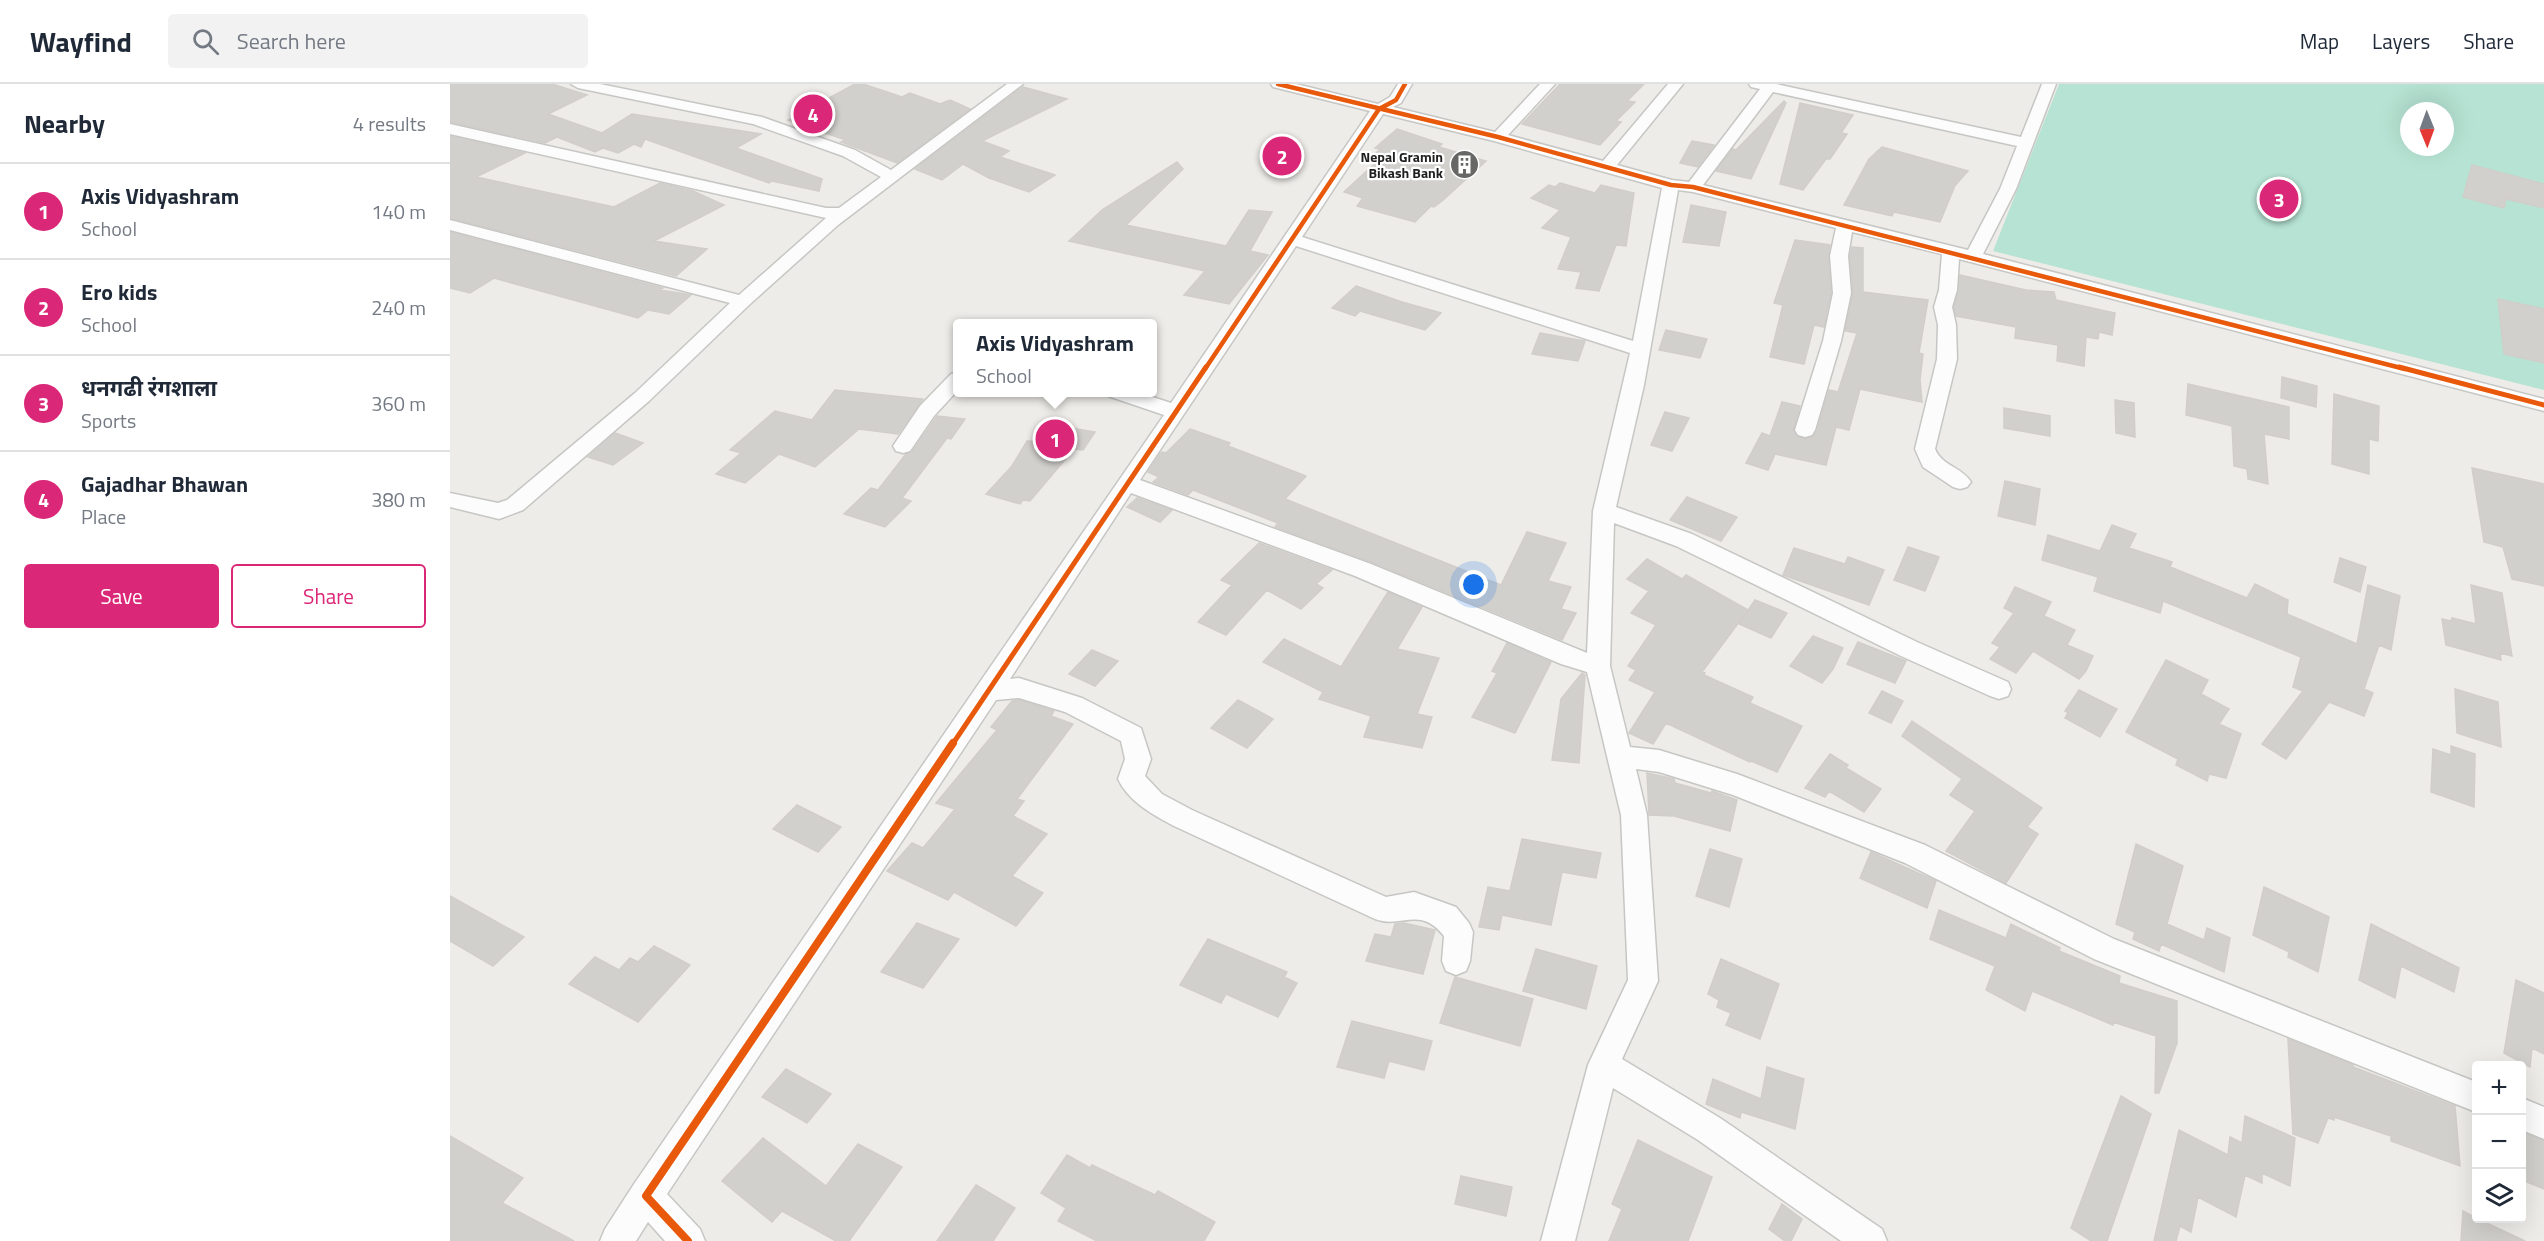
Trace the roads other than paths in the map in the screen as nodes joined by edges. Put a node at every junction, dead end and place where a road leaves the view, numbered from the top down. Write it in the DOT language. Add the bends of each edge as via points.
graph roads {
  1 [pos="578,84"];
  2 [pos="1016,84"];
  3 [pos="1278,84"];
  4 [pos="1405,84"];
  5 [pos="1548,84"];
  6 [pos="1676,84"];
  7 [pos="2049,84"];
  8 [pos="1763,85"];
  9 [pos="1379,109"];
  10 [pos="450,129"];
  11 [pos="1498,137"];
  12 [pos="2026,143"];
  13 [pos="1608,166"];
  14 [pos="890,177"];
  15 [pos="1682,186"];
  16 [pos="842,213"];
  17 [pos="450,225"];
  18 [pos="1845,226"];
  19 [pos="1292,239"];
  20 [pos="1951,252"];
  21 [pos="1973,257"];
  22 [pos="743,301"];
  23 [pos="1641,350"];
  24 [pos="953,382"];
  25 [pos="1129,397"];
  26 [pos="2544,405"];
  27 [pos="1177,411"];
  28 [pos="1805,430"];
  29 [pos="903,446"];
  30 [pos="1960,482"];
  31 [pos="1126,483"];
  32 [pos="450,500"];
  33 [pos="1604,511"];
  34 [pos="1598,666"];
  35 [pos="1999,689"];
  36 [pos="989,691"];
  37 [pos="1620,756"];
  38 [pos="1456,961"];
  39 [pos="1604,1065"];
  40 [pos="2472,1095"];
  41 [pos="2524,1115"];
  42 [pos="2544,1123"];
  43 [pos="646,1196"];
  44 [pos="617,1241"];
  45 [pos="688,1241"];
  46 [pos="1558,1241"];
  47 [pos="1870,1241"];
  1 -- 14 [label="street" via="757,120 849,153"];
  2 -- 14 [label="street"];
  3 -- 9 [label="street"];
  4 -- 9 [label="street" via="1396,100"];
  5 -- 11 [label="street"];
  6 -- 13 [label="street"];
  7 -- 12 [label="street"];
  8 -- 12 [label="street"];
  8 -- 15 [label="street"];
  9 -- 11 [label="street"];
  9 -- 19 [label="street"];
  10 -- 16 [label="street" via="826,213"];
  11 -- 13 [label="street"];
  12 -- 21 [label="street" via="2008,189"];
  13 -- 15 [label="street"];
  14 -- 16 [label="street"];
  15 -- 18 [label="street"];
  15 -- 23 [label="street"];
  16 -- 22 [label="street"];
  17 -- 22 [label="street"];
  18 -- 20 [label="street"];
  18 -- 28 [label="street" via="1839,256 1842,292"];
  19 -- 23 [label="street"];
  19 -- 27 [label="street"];
  20 -- 21 [label="street"];
  20 -- 30 [label="street" via="1943,307 1947,359 1925,449 1930,462"];
  21 -- 26 [label="street"];
  22 -- 32 [label="street" via="642,397 515,505 499,511"];
  23 -- 33 [label="street"];
  24 -- 29 [label="street"];
  25 -- 27 [label="street"];
  27 -- 31 [label="street"];
  31 -- 34 [label="street" via="1363,570"];
  31 -- 36 [label="street"];
  33 -- 34 [label="street"];
  33 -- 35 [label="street" via="1684,540"];
  34 -- 37 [label="street"];
  36 -- 38 [label="street" via="1019,688 1073,705 1132,735 1138,759 1131,779 1153,802 1183,818 1385,910 1414,905 1446,916 1460,932"];
  36 -- 43 [label="street"];
  37 -- 39 [label="street" via="1634,815 1643,981"];
  37 -- 40 [label="street" via="1659,761 1737,785 1915,854 2104,949"];
  39 -- 46 [label="street"];
  39 -- 47 [label="street" via="1709,1129"];
  41 -- 42 [label="street"];
  43 -- 44 [label="street"];
  43 -- 45 [label="street"];
}
